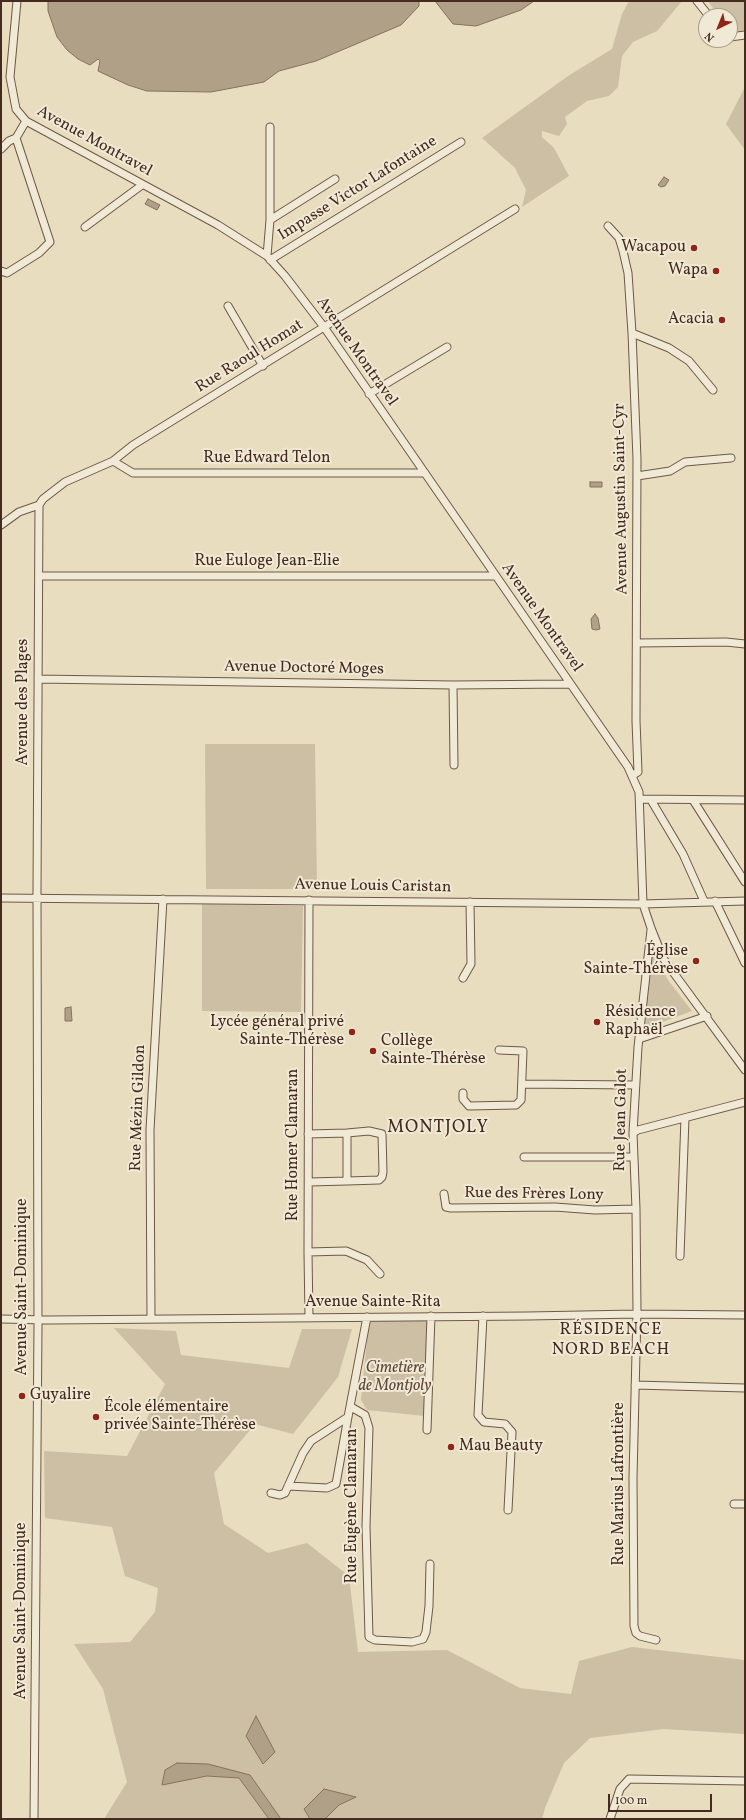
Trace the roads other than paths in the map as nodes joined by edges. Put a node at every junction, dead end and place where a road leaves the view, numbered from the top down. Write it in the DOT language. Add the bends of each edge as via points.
graph roads {
  1 [pos="17,1"];
  2 [pos="26,121"];
  3 [pos="270,127"];
  4 [pos="16,138"];
  5 [pos="461,142"];
  6 [pos="1,149"];
  7 [pos="335,180"];
  8 [pos="142,185"];
  9 [pos="515,209"];
  10 [pos="270,220"];
  11 [pos="608,226"];
  12 [pos="85,227"];
  13 [pos="269,258"];
  14 [pos="1,271"];
  15 [pos="228,306"];
  16 [pos="324,327"];
  17 [pos="632,333"];
  18 [pos="448,348"];
  19 [pos="263,366"];
  20 [pos="713,390"];
  21 [pos="369,394"];
  22 [pos="731,458"];
  23 [pos="113,461"];
  24 [pos="425,473"];
  25 [pos="637,476"];
  26 [pos="39,506"];
  27 [pos="1,525"];
  28 [pos="39,576"];
  29 [pos="495,576"];
  30 [pos="638,643"];
  31 [pos="745,644"];
  32 [pos="38,679"];
  33 [pos="569,684"];
  34 [pos="453,686"];
  35 [pos="454,765"];
  36 [pos="633,775"];
  37 [pos="640,799"];
  38 [pos="651,800"];
  39 [pos="693,800"];
  40 [pos="745,800"];
  41 [pos="745,882"];
  42 [pos="1,898"];
  43 [pos="37,898"];
  44 [pos="163,899"];
  45 [pos="309,900"];
  46 [pos="715,900"];
  47 [pos="745,900"];
  48 [pos="704,901"];
  49 [pos="470,902"];
  50 [pos="642,904"];
  51 [pos="651,928"];
  52 [pos="745,963"];
  53 [pos="463,978"];
  54 [pos="706,1016"];
  55 [pos="639,1039"];
  56 [pos="499,1050"];
  57 [pos="744,1067"];
  58 [pos="523,1084"];
  59 [pos="636,1085"];
  60 [pos="463,1093"];
  61 [pos="745,1102"];
  62 [pos="685,1118"];
  63 [pos="347,1132"];
  64 [pos="633,1132"];
  65 [pos="308,1134"];
  66 [pos="524,1157"];
  67 [pos="634,1157"];
  68 [pos="347,1181"];
  69 [pos="309,1182"];
  70 [pos="444,1194"];
  71 [pos="636,1209"];
  72 [pos="308,1252"];
  73 [pos="680,1256"];
  74 [pos="380,1274"];
  75 [pos="636,1314"];
  76 [pos="745,1315"];
  77 [pos="431,1316"];
  78 [pos="484,1316"];
  79 [pos="367,1317"];
  80 [pos="151,1318"];
  81 [pos="309,1318"];
  82 [pos="1,1319"];
  83 [pos="38,1320"];
  84 [pos="635,1385"];
  85 [pos="745,1388"];
  86 [pos="351,1407"];
  87 [pos="348,1417"];
  88 [pos="427,1430"];
  89 [pos="288,1486"];
  90 [pos="272,1493"];
  91 [pos="734,1504"];
  92 [pos="745,1504"];
  93 [pos="508,1510"];
  94 [pos="430,1564"];
  95 [pos="656,1640"];
  96 [pos="745,1781"];
  97 [pos="34,1819"];
  98 [pos="610,1819"];
  1 -- 2 [label="street, Avenue Montravel" via="10,77 16,110"];
  2 -- 4 [label="street"];
  2 -- 8 [label="street, Avenue Montravel"];
  3 -- 10 [label="street"];
  4 -- 6 [label="street"];
  4 -- 14 [label="street" via="50,242 7,273"];
  5 -- 13 [label="street, Impasse Victor Lafontaine"];
  7 -- 10 [label="street"];
  8 -- 12 [label="street"];
  8 -- 13 [label="street, Avenue Montravel" via="218,225"];
  9 -- 16 [label="street, Rue Raoul Homat"];
  10 -- 13 [label="street"];
  11 -- 17 [label="street, Avenue Augustin Saint-Cyr" via="619,238 625,258"];
  13 -- 16 [label="street, Avenue Montravel"];
  15 -- 19 [label="street"];
  16 -- 19 [label="street, Rue Raoul Homat"];
  16 -- 21 [label="street, Avenue Montravel"];
  17 -- 20 [label="street" via="669,348 689,361"];
  17 -- 25 [label="street, Avenue Augustin Saint-Cyr"];
  18 -- 21 [label="street"];
  19 -- 23 [label="street, Rue Raoul Homat" via="133,445"];
  21 -- 24 [label="street, Avenue Montravel"];
  22 -- 25 [label="street" via="685,462 670,471"];
  23 -- 24 [label="street, Rue Edward Telon" via="133,472"];
  23 -- 26 [label="street, Rue Raoul Homat" via="65,482 43,499"];
  24 -- 29 [label="street, Avenue Montravel"];
  25 -- 30 [label="street, Avenue Augustin Saint-Cyr"];
  26 -- 27 [label="street" via="19,512"];
  26 -- 28 [label="street, Avenue des Plages"];
  28 -- 29 [label="street, Rue Euloge Jean-Elie"];
  28 -- 32 [label="street, Avenue des Plages"];
  29 -- 33 [label="street, Avenue Montravel"];
  30 -- 31 [label="street"];
  30 -- 36 [label="street, Avenue Augustin Saint-Cyr" via="638,772"];
  32 -- 34 [label="street, Avenue Doctoré Moges"];
  32 -- 43 [label="street, Avenue des Plages"];
  33 -- 34 [label="street, Avenue Doctoré Moges"];
  33 -- 36 [label="street, Avenue Montravel"];
  34 -- 35 [label="street"];
  36 -- 37 [label="street, Avenue Montravel"];
  37 -- 38 [label="street"];
  37 -- 50 [label="street, Avenue Montravel"];
  38 -- 39 [label="street"];
  38 -- 48 [label="street" via="683,854"];
  39 -- 40 [label="street"];
  39 -- 41 [label="street"];
  42 -- 43 [label="street, Avenue Louis Caristan"];
  43 -- 44 [label="street, Avenue Louis Caristan"];
  43 -- 83 [label="street, Avenue Saint-Dominique"];
  44 -- 45 [label="street, Avenue Louis Caristan"];
  44 -- 80 [label="street, Rue Mézin Gildon" via="150,1130"];
  45 -- 49 [label="street, Avenue Louis Caristan"];
  45 -- 65 [label="street, Rue Homer Clamaran"];
  46 -- 47 [label="street, Avenue Louis Caristan"];
  46 -- 48 [label="street, Avenue Louis Caristan"];
  46 -- 52 [label="street"];
  48 -- 50 [label="street, Avenue Louis Caristan"];
  49 -- 50 [label="street, Avenue Louis Caristan"];
  49 -- 53 [label="street" via="471,964"];
  50 -- 51 [label="street, Avenue Montravel"];
  51 -- 54 [label="street, Avenue Montravel" via="664,958"];
  51 -- 55 [label="street, Rue Jean Galot"];
  54 -- 55 [label="street"];
  54 -- 57 [label="street, Avenue Montravel"];
  55 -- 59 [label="street, Rue Jean Galot"];
  56 -- 58 [label="street" via="523,1051"];
  58 -- 59 [label="street"];
  58 -- 60 [label="street" via="521,1100 516,1106 469,1106 463,1099"];
  59 -- 64 [label="street, Rue Jean Galot"];
  61 -- 62 [label="street"];
  62 -- 64 [label="street"];
  62 -- 73 [label="street"];
  63 -- 65 [label="street"];
  63 -- 68 [label="street"];
  63 -- 68 [label="street" via="381,1133 383,1172 379,1180"];
  64 -- 67 [label="street, Rue Jean Galot"];
  65 -- 69 [label="street, Rue Homer Clamaran"];
  66 -- 67 [label="street"];
  67 -- 71 [label="street, Rue Jean Galot"];
  68 -- 69 [label="street"];
  69 -- 72 [label="street, Rue Homer Clamaran"];
  70 -- 71 [label="street, Rue des Frères Lony" via="446,1207 451,1208"];
  71 -- 75 [label="street, Rue Jean Galot"];
  72 -- 74 [label="street" via="346,1251 367,1260"];
  72 -- 81 [label="street, Rue Homer Clamaran"];
  75 -- 76 [label="street, Avenue Sainte-Rita"];
  75 -- 78 [label="street, Avenue Sainte-Rita"];
  75 -- 84 [label="street, Rue Marius Lafrontière"];
  77 -- 78 [label="street, Avenue Sainte-Rita"];
  77 -- 79 [label="street, Avenue Sainte-Rita"];
  77 -- 88 [label="street"];
  78 -- 93 [label="street" via="478,1414 484,1422 505,1424 512,1432"];
  79 -- 81 [label="street, Avenue Sainte-Rita"];
  79 -- 86 [label="street, Rue Eugène Clamaran"];
  80 -- 81 [label="street, Avenue Sainte-Rita"];
  80 -- 83 [label="street, Avenue Sainte-Rita"];
  82 -- 83 [label="street, Avenue Sainte-Rita"];
  83 -- 97 [label="street, Avenue Saint-Dominique"];
  84 -- 85 [label="street"];
  84 -- 95 [label="street, Rue Marius Lafrontière" via="634,1626 643,1638"];
  86 -- 87 [label="street"];
  86 -- 94 [label="street, Rue Eugène Clamaran" via="365,1415 369,1428 366,1526 369,1637 375,1640 412,1642 423,1638 429,1606"];
  87 -- 89 [label="street" via="308,1444"];
  87 -- 89 [label="street" via="336,1484 327,1488"];
  89 -- 90 [label="street" via="282,1495"];
  91 -- 92 [label="street"];
  96 -- 98 [label="street" via="629,1779 620,1789"];
}
